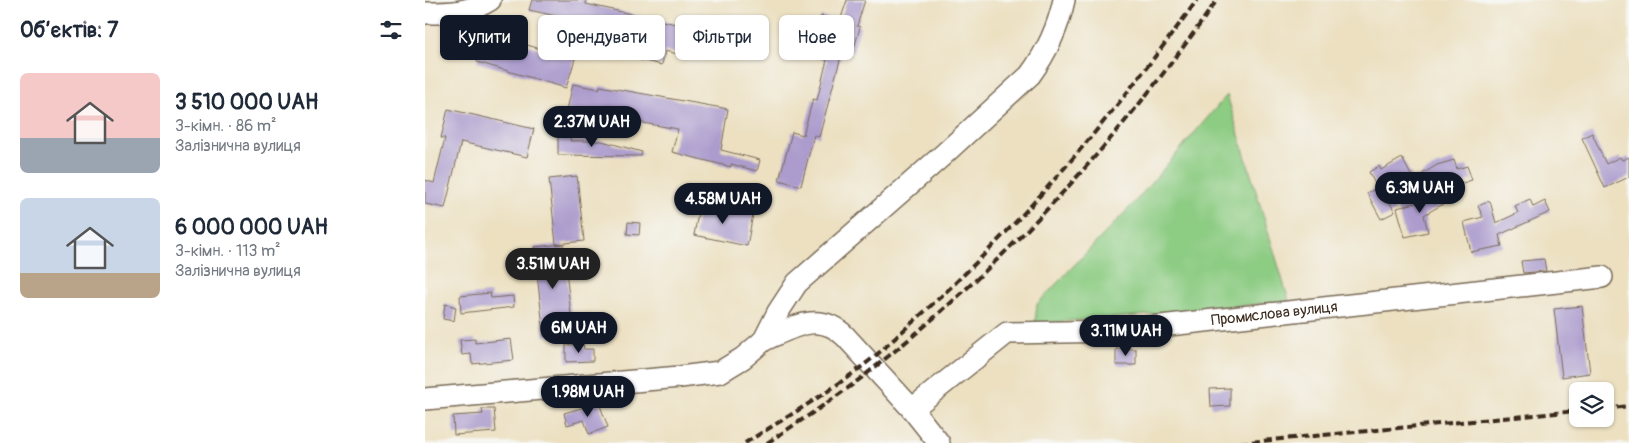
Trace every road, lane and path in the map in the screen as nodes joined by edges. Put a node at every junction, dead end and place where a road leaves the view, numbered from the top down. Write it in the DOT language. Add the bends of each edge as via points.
graph roads {
  1 [pos="490,0"];
  2 [pos="1063,0"];
  3 [pos="425,13"];
  4 [pos="1602,277"];
  5 [pos="764,340"];
  6 [pos="425,399"];
  7 [pos="912,409"];
  8 [pos="939,443"];
  1 -- 3 [label="street" via="455,13"];
  2 -- 5 [label="street" via="1049,45 1030,75 797,283"];
  4 -- 7 [label="street, Промислова вулиця" via="1115,331 1007,333"];
  5 -- 6 [label="street" via="721,372"];
  5 -- 7 [label="street" via="810,322 833,326"];
  7 -- 8 [label="street"];
}
